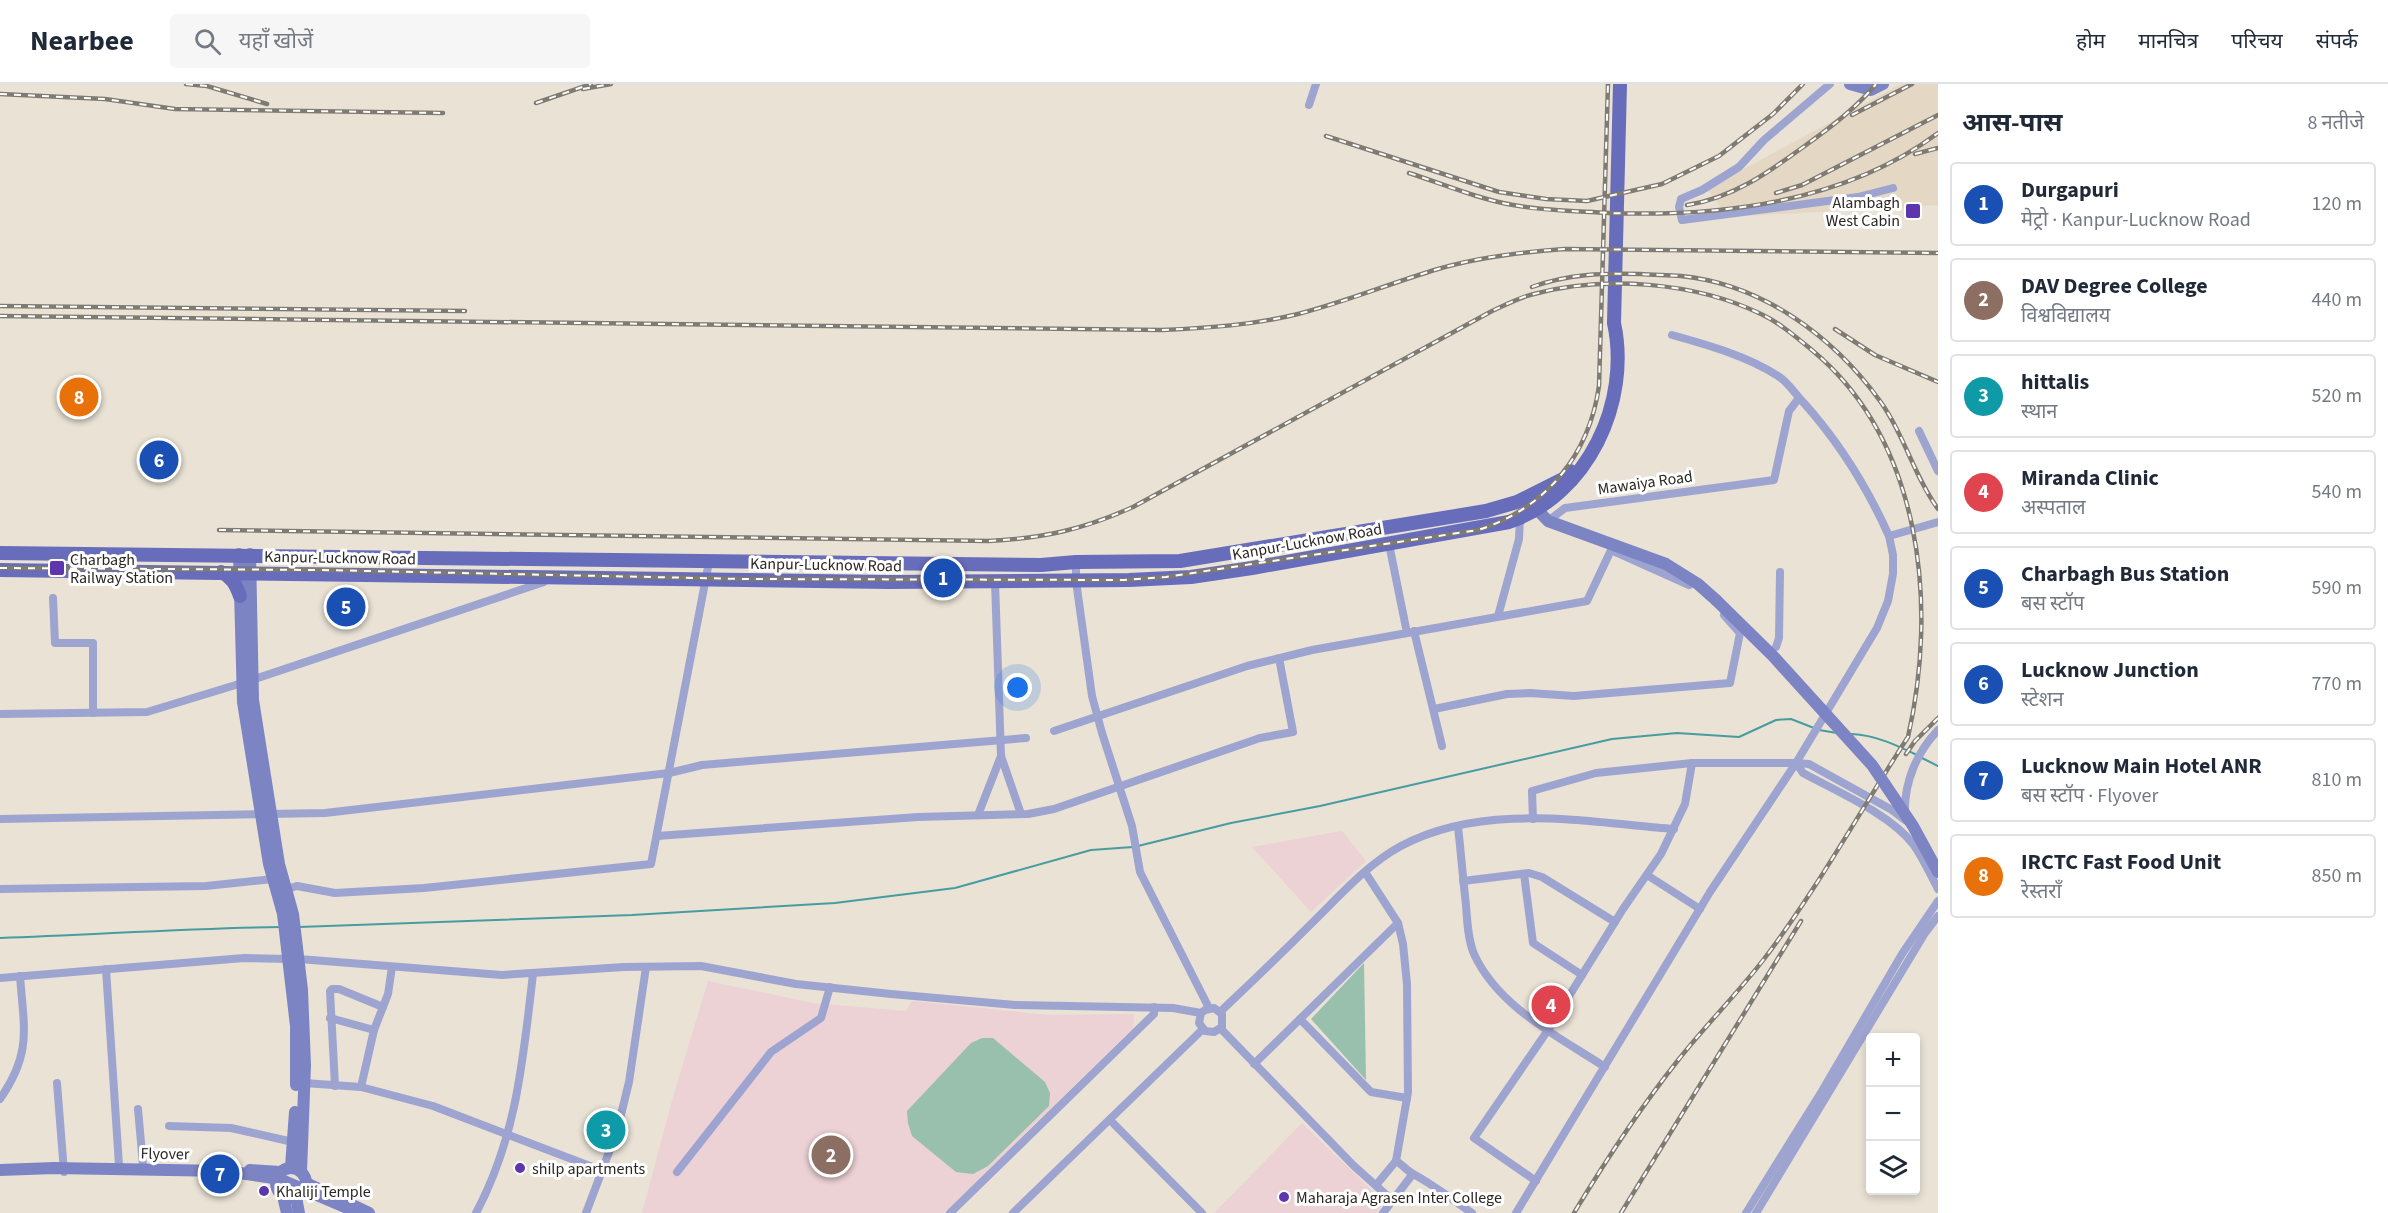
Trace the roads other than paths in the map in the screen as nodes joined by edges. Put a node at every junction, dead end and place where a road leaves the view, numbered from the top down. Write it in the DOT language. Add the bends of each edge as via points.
graph roads {
  1 [pos="1316,84"];
  2 [pos="1613,84"];
  3 [pos="1620,84"];
  4 [pos="1830,84"];
  5 [pos="1850,84"];
  6 [pos="1883,84"];
  7 [pos="1308,105"];
  8 [pos="1616,175"];
  9 [pos="1893,188"];
  10 [pos="1614,322"];
  11 [pos="1672,335"];
  12 [pos="1799,398"];
  13 [pos="1919,431"];
  14 [pos="1938,471"];
  15 [pos="1526,498"];
  16 [pos="1537,509"];
  17 [pos="1520,518"];
  18 [pos="1548,521"];
  19 [pos="1938,522"];
  20 [pos="1889,536"];
  21 [pos="1389,544"];
  22 [pos="1612,548"];
  23 [pos="0,553"];
  24 [pos="244,554"];
  25 [pos="376,556"];
  26 [pos="465,558"];
  27 [pos="709,562"];
  28 [pos="1076,562"];
  29 [pos="0,570"];
  30 [pos="221,572"];
  31 [pos="244,572"];
  32 [pos="1780,572"];
  33 [pos="375,575"];
  34 [pos="464,576"];
  35 [pos="545,578"];
  36 [pos="706,580"];
  37 [pos="1076,581"];
  38 [pos="995,582"];
  39 [pos="240,596"];
  40 [pos="53,598"];
  41 [pos="1498,616"];
  42 [pos="1411,632"];
  43 [pos="1776,648"];
  44 [pos="1279,658"];
  45 [pos="247,681"];
  46 [pos="1434,709"];
  47 [pos="93,713"];
  48 [pos="0,714"];
  49 [pos="1097,716"];
  50 [pos="1938,730"];
  51 [pos="1054,731"];
  52 [pos="1026,738"];
  53 [pos="1000,740"];
  54 [pos="1442,746"];
  55 [pos="1002,756"];
  56 [pos="1692,763"];
  57 [pos="1796,763"];
  58 [pos="669,773"];
  59 [pos="1119,786"];
  60 [pos="1021,814"];
  61 [pos="266,815"];
  62 [pos="978,815"];
  63 [pos="0,819"];
  64 [pos="1533,819"];
  65 [pos="1905,819"];
  66 [pos="1458,827"];
  67 [pos="1674,829"];
  68 [pos="657,836"];
  69 [pos="1938,862"];
  70 [pos="1365,872"];
  71 [pos="1938,872"];
  72 [pos="1524,874"];
  73 [pos="1647,875"];
  74 [pos="273,879"];
  75 [pos="1463,881"];
  76 [pos="0,889"];
  77 [pos="287,889"];
  78 [pos="1938,889"];
  79 [pos="1938,901"];
  80 [pos="1700,909"];
  81 [pos="288,914"];
  82 [pos="1938,916"];
  83 [pos="1615,922"];
  84 [pos="1398,923"];
  85 [pos="294,959"];
  86 [pos="392,967"];
  87 [pos="646,967"];
  88 [pos="106,969"];
  89 [pos="533,974"];
  90 [pos="1582,975"];
  91 [pos="20,976"];
  92 [pos="0,978"];
  93 [pos="830,987"];
  94 [pos="383,1007"];
  95 [pos="1154,1007"];
  96 [pos="1205,1011"];
  97 [pos="1220,1012"];
  98 [pos="330,1017"];
  99 [pos="1300,1019"];
  100 [pos="1203,1029"];
  101 [pos="1221,1029"];
  102 [pos="374,1030"];
  103 [pos="1548,1030"];
  104 [pos="1254,1064"];
  105 [pos="1605,1067"];
  106 [pos="57,1083"];
  107 [pos="304,1083"];
  108 [pos="335,1086"];
  109 [pos="361,1086"];
  110 [pos="1407,1098"];
  111 [pos="0,1100"];
  112 [pos="138,1109"];
  113 [pos="1110,1120"];
  114 [pos="169,1126"];
  115 [pos="508,1135"];
  116 [pos="293,1142"];
  117 [pos="1396,1161"];
  118 [pos="118,1165"];
  119 [pos="143,1165"];
  120 [pos="63,1168"];
  121 [pos="0,1169"];
  122 [pos="603,1171"];
  123 [pos="677,1172"];
  124 [pos="0,1175"];
  125 [pos="1412,1175"];
  126 [pos="1536,1181"];
  127 [pos="292,1183"];
  128 [pos="1377,1184"];
  129 [pos="1392,1200"];
  130 [pos="287,1213"];
  131 [pos="299,1213"];
  132 [pos="344,1213"];
  133 [pos="358,1213"];
  134 [pos="369,1213"];
  135 [pos="476,1213"];
  136 [pos="586,1213"];
  137 [pos="950,1213"];
  138 [pos="1013,1213"];
  139 [pos="1202,1213"];
  140 [pos="1383,1213"];
  141 [pos="1472,1213"];
  142 [pos="1515,1213"];
  143 [pos="1746,1213"];
  144 [pos="1756,1213"];
  1 -- 7 [label="street"];
  2 -- 8 [label="main road" via="1612,160"];
  3 -- 8 [label="main road"];
  4 -- 9 [label="street" via="1764,140 1739,167 1681,199 1682,220 1858,197"];
  5 -- 6 [label="street" via="1871,90"];
  8 -- 10 [label="main road, Kanpur-Lucknow Road"];
  10 -- 15 [label="main road, Kanpur-Lucknow Road" via="1607,399 1600,419 1565,478"];
  10 -- 16 [label="main road, Kanpur-Lucknow Road" via="1616,383 1607,422 1581,469 1566,487"];
  11 -- 12 [label="street" via="1761,366 1781,377"];
  12 -- 18 [label="street, Mawaiya Road" via="1789,411 1774,480 1565,508"];
  12 -- 20 [label="street" via="1825,426 1852,465"];
  13 -- 14 [label="street"];
  15 -- 16 [label="street"];
  15 -- 28 [label="main road, Kanpur-Lucknow Road" via="1486,511 1180,561"];
  16 -- 17 [label="main road, Kanpur-Lucknow Road"];
  16 -- 18 [label="street"];
  17 -- 21 [label="main road, Kanpur-Lucknow Road"];
  17 -- 41 [label="street" via="1519,539"];
  18 -- 22 [label="street"];
  19 -- 20 [label="street"];
  20 -- 57 [label="street" via="1893,574 1877,628"];
  21 -- 37 [label="main road, Kanpur-Lucknow Road" via="1191,577"];
  21 -- 42 [label="street"];
  22 -- 41 [label="street" via="1587,601"];
  22 -- 46 [label="street" via="1695,588 1721,611 1740,633 1730,683 1574,696 1507,694"];
  22 -- 71 [label="street, bridge" via="1666,564 1698,584 1773,656 1872,765"];
  23 -- 24 [label="main road, Kanpur-Lucknow Road"];
  24 -- 25 [label="main road, Kanpur-Lucknow Road"];
  24 -- 31 [label="street"];
  25 -- 26 [label="main road, Kanpur-Lucknow Road"];
  25 -- 33 [label="main road"];
  26 -- 27 [label="main road, Kanpur-Lucknow Road"];
  26 -- 34 [label="main road"];
  27 -- 28 [label="main road, Kanpur-Lucknow Road"];
  27 -- 36 [label="street"];
  28 -- 37 [label="street"];
  29 -- 30 [label="main road, Kanpur-Lucknow Road"];
  30 -- 31 [label="main road, Kanpur-Lucknow Road"];
  30 -- 39 [label="main road" via="229,575"];
  31 -- 33 [label="main road, Kanpur-Lucknow Road"];
  31 -- 39 [label="street"];
  31 -- 45 [label="street"];
  32 -- 43 [label="street"];
  33 -- 34 [label="main road, Kanpur-Lucknow Road"];
  34 -- 35 [label="main road, Kanpur-Lucknow Road"];
  35 -- 36 [label="main road, Kanpur-Lucknow Road"];
  35 -- 45 [label="street" via="544,582"];
  36 -- 38 [label="main road, Kanpur-Lucknow Road"];
  36 -- 58 [label="street"];
  37 -- 38 [label="main road, Kanpur-Lucknow Road"];
  37 -- 49 [label="street"];
  38 -- 53 [label="street"];
  39 -- 45 [label="street"];
  40 -- 47 [label="street" via="56,644 93,643"];
  41 -- 42 [label="street"];
  42 -- 44 [label="street"];
  42 -- 46 [label="street"];
  44 -- 49 [label="street"];
  44 -- 59 [label="street" via="1293,732 1260,738"];
  45 -- 47 [label="street" via="147,712"];
  45 -- 61 [label="street" via="253,700"];
  46 -- 54 [label="street"];
  47 -- 48 [label="street"];
  49 -- 51 [label="street"];
  49 -- 59 [label="street"];
  50 -- 65 [label="street" via="1923,749 1905,789"];
  52 -- 53 [label="street"];
  53 -- 55 [label="street"];
  53 -- 58 [label="street" via="702,765"];
  55 -- 60 [label="street"];
  55 -- 62 [label="street"];
  56 -- 57 [label="street"];
  56 -- 64 [label="street" via="1596,773 1532,791"];
  56 -- 67 [label="street" via="1685,804"];
  57 -- 65 [label="street" via="1809,764"];
  57 -- 78 [label="street" via="1803,773 1887,819 1913,844"];
  57 -- 80 [label="street"];
  58 -- 61 [label="street" via="325,813"];
  58 -- 68 [label="street"];
  59 -- 60 [label="street" via="1054,808"];
  59 -- 96 [label="street" via="1140,872"];
  60 -- 62 [label="street"];
  61 -- 63 [label="street"];
  61 -- 74 [label="street"];
  61 -- 77 [label="street"];
  62 -- 68 [label="street"];
  64 -- 66 [label="street" via="1493,820"];
  64 -- 67 [label="street"];
  65 -- 69 [label="street" via="1922,836"];
  66 -- 70 [label="street" via="1433,832 1400,846"];
  66 -- 75 [label="street"];
  67 -- 73 [label="street"];
  68 -- 77 [label="street" via="651,864 424,888 336,893 297,886"];
  70 -- 84 [label="street"];
  70 -- 97 [label="street"];
  72 -- 75 [label="street"];
  72 -- 83 [label="street" via="1542,877"];
  72 -- 90 [label="street" via="1533,943"];
  73 -- 80 [label="street"];
  73 -- 83 [label="street"];
  74 -- 76 [label="street" via="206,886"];
  74 -- 81 [label="street"];
  75 -- 103 [label="street" via="1474,954 1504,995"];
  77 -- 81 [label="street"];
  79 -- 143 [label="street"];
  80 -- 105 [label="street"];
  81 -- 85 [label="street"];
  82 -- 144 [label="street"];
  83 -- 90 [label="street"];
  84 -- 99 [label="street"];
  84 -- 110 [label="street" via="1407,984"];
  85 -- 86 [label="street"];
  85 -- 88 [label="street" via="244,958"];
  85 -- 107 [label="street" via="304,1024"];
  85 -- 116 [label="street" via="297,1097"];
  86 -- 89 [label="street"];
  86 -- 94 [label="street"];
  87 -- 89 [label="street"];
  87 -- 93 [label="street" via="701,966"];
  87 -- 122 [label="street" via="629,1082"];
  88 -- 91 [label="street"];
  88 -- 118 [label="street"];
  89 -- 115 [label="street" via="524,1054"];
  90 -- 103 [label="street"];
  91 -- 92 [label="street"];
  91 -- 111 [label="street" via="22,1059"];
  93 -- 95 [label="street" via="1015,1005"];
  93 -- 123 [label="street" via="821,1018 771,1052"];
  94 -- 98 [label="street" via="333,988"];
  94 -- 102 [label="street"];
  95 -- 96 [label="street"];
  95 -- 137 [label="street" via="1154,1014"];
  96 -- 97 [label="street"];
  96 -- 100 [label="street" via="1199,1023"];
  97 -- 101 [label="street" via="1224,1018"];
  98 -- 102 [label="street"];
  98 -- 108 [label="street"];
  99 -- 104 [label="street"];
  99 -- 110 [label="street" via="1371,1092"];
  100 -- 101 [label="street"];
  100 -- 113 [label="street"];
  101 -- 104 [label="street"];
  102 -- 109 [label="street"];
  103 -- 105 [label="street"];
  103 -- 126 [label="street" via="1474,1138"];
  104 -- 128 [label="street" via="1354,1166"];
  105 -- 126 [label="street"];
  106 -- 120 [label="street"];
  107 -- 108 [label="street"];
  107 -- 127 [label="street"];
  108 -- 109 [label="street"];
  109 -- 115 [label="street" via="433,1106"];
  110 -- 117 [label="street"];
  112 -- 119 [label="street"];
  113 -- 138 [label="street"];
  113 -- 139 [label="street"];
  114 -- 116 [label="street" via="231,1128"];
  115 -- 122 [label="street"];
  115 -- 135 [label="street"];
  116 -- 127 [label="street"];
  117 -- 125 [label="street"];
  117 -- 128 [label="street"];
  118 -- 119 [label="street"];
  118 -- 120 [label="street"];
  119 -- 127 [label="street" via="219,1167"];
  120 -- 121 [label="street"];
  120 -- 124 [label="street"];
  120 -- 127 [label="street" via="220,1174"];
  121 -- 133 [label="street, Flyover, bridge" via="226,1171 284,1182"];
  122 -- 136 [label="street"];
  125 -- 129 [label="street"];
  125 -- 141 [label="street"];
  126 -- 142 [label="street"];
  127 -- 130 [label="street"];
  127 -- 131 [label="street"];
  127 -- 132 [label="street"];
  127 -- 134 [label="street"];
  128 -- 129 [label="street"];
  129 -- 140 [label="street"];
}
